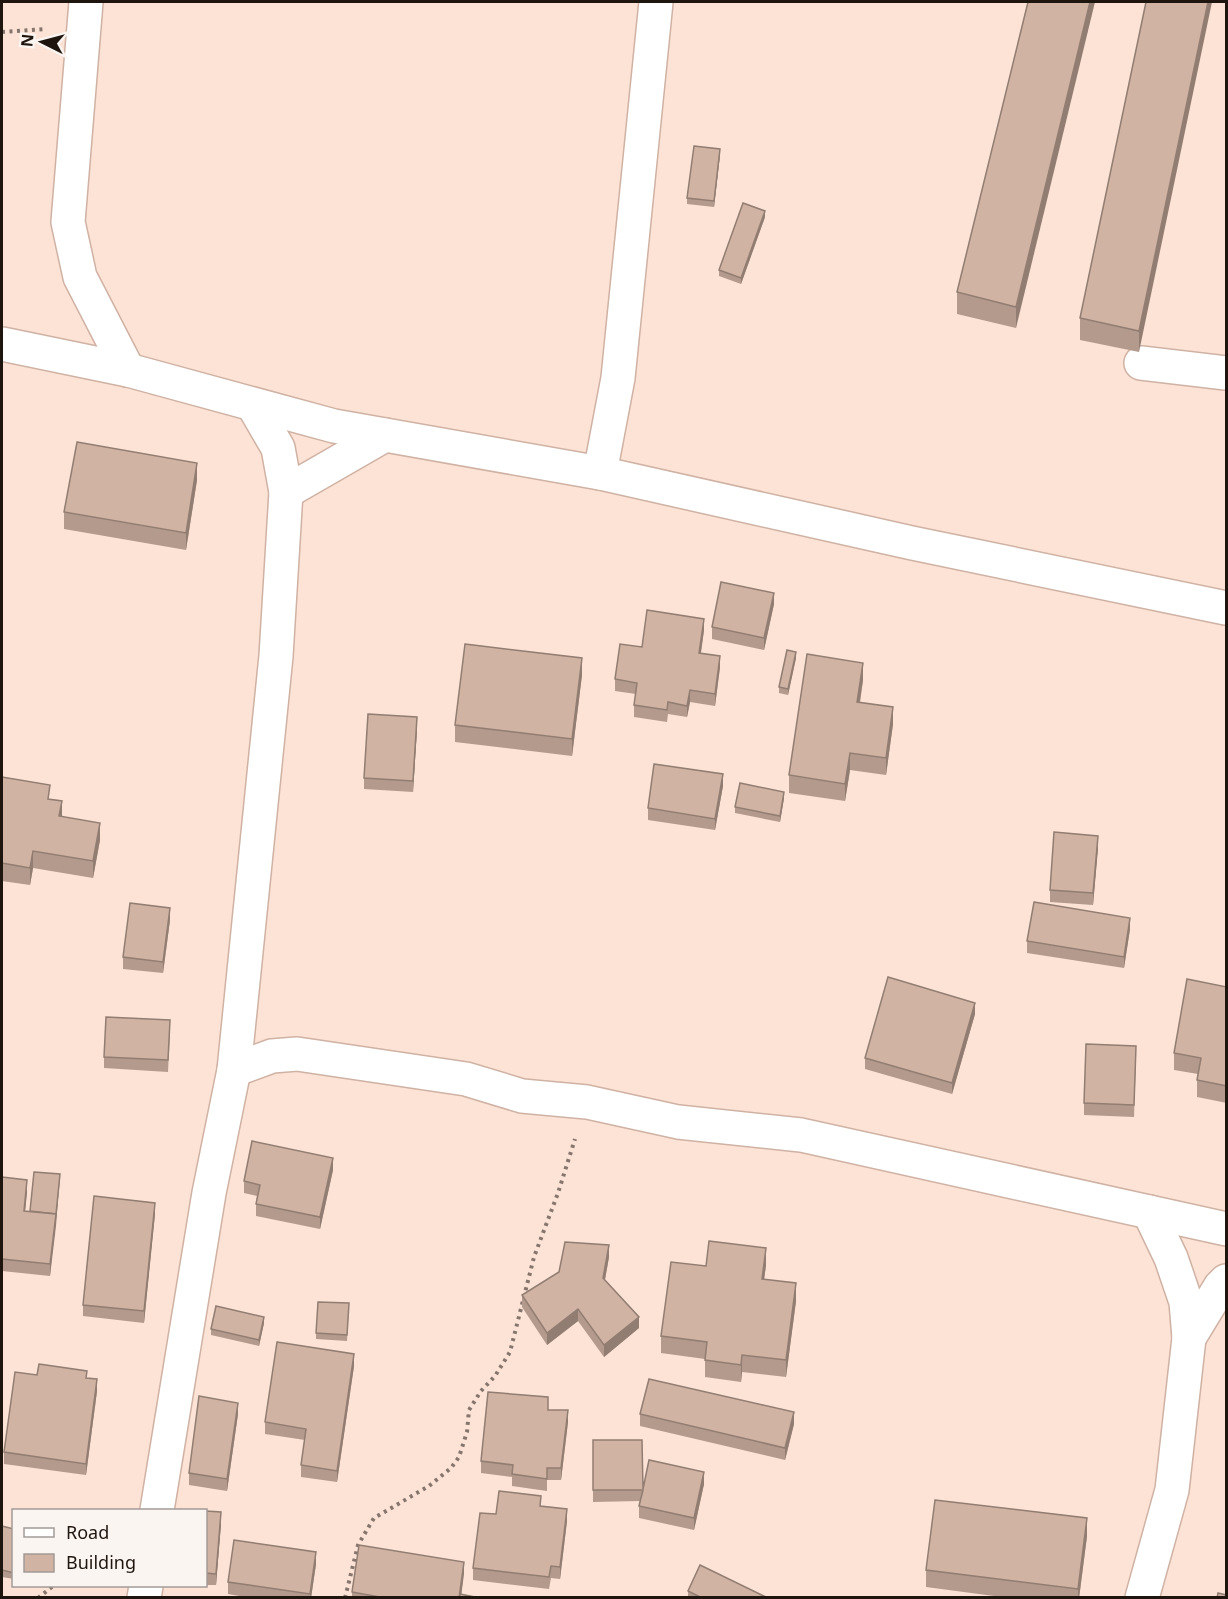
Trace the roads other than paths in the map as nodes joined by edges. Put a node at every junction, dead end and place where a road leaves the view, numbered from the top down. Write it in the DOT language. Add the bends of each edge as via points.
graph roads {
  1 [pos="86,2"];
  2 [pos="656,2"];
  3 [pos="2,344"];
  4 [pos="1141,363"];
  5 [pos="128,370"];
  6 [pos="1227,372"];
  7 [pos="253,405"];
  8 [pos="385,435"];
  9 [pos="600,473"];
  10 [pos="286,492"];
  11 [pos="1227,608"];
  12 [pos="234,1070"];
  13 [pos="1149,1212"];
  14 [pos="1227,1229"];
  15 [pos="1227,1281"];
  16 [pos="1189,1338"];
  17 [pos="157,1509"];
  18 [pos="1142,1598"];
  1 -- 5 [label="street" via="68,222 81,277"];
  2 -- 9 [label="street" via="618,378"];
  3 -- 5 [label="street"];
  4 -- 6 [label="street"];
  5 -- 7 [label="street"];
  7 -- 8 [label="street"];
  7 -- 10 [label="street" via="278,448"];
  8 -- 9 [label="street"];
  8 -- 10 [label="street"];
  9 -- 11 [label="street"];
  10 -- 12 [label="street" via="275,668"];
  12 -- 13 [label="street" via="272,1056 297,1054 466,1079 522,1096 587,1102 678,1122 801,1135"];
  12 -- 17 [label="street" via="209,1193"];
  13 -- 14 [label="street"];
  13 -- 16 [label="street" via="1186,1302"];
  15 -- 16 [label="street"];
  16 -- 18 [label="street" via="1172,1490"];
}
